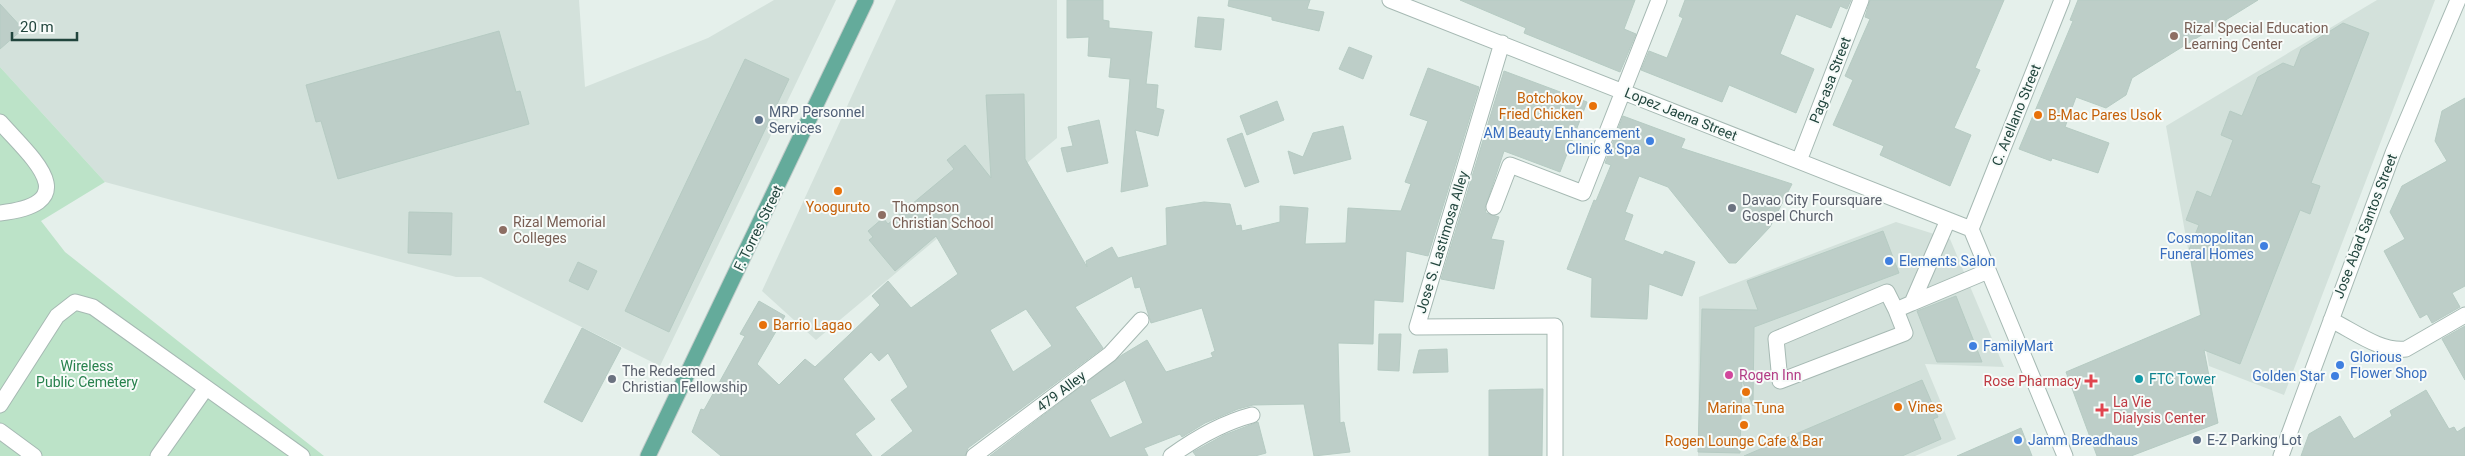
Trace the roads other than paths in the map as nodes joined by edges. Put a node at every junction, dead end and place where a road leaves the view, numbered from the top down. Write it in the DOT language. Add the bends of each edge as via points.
graph roads {
  1 [pos="866,0"];
  2 [pos="1390,0"];
  3 [pos="1659,0"];
  4 [pos="1861,0"];
  5 [pos="2062,0"];
  6 [pos="2458,0"];
  7 [pos="1502,43"];
  8 [pos="1622,91"];
  9 [pos="0,122"];
  10 [pos="1798,161"];
  11 [pos="1494,207"];
  12 [pos="0,213"];
  13 [pos="1948,220"];
  14 [pos="1971,229"];
  15 [pos="1988,271"];
  16 [pos="1912,303"];
  17 [pos="1896,310"];
  18 [pos="2465,315"];
  19 [pos="1141,320"];
  20 [pos="2331,320"];
  21 [pos="206,388"];
  22 [pos="0,405"];
  23 [pos="1252,415"];
  24 [pos="0,431"];
  25 [pos="34,456"];
  26 [pos="158,456"];
  27 [pos="302,456"];
  28 [pos="648,456"];
  29 [pos="974,456"];
  30 [pos="1172,456"];
  31 [pos="1555,456"];
  32 [pos="2065,456"];
  33 [pos="2281,456"];
  1 -- 28 [label="main road, F. Torres Street"];
  2 -- 7 [label="street, Lopez Jaena Street"];
  3 -- 8 [label="street"];
  4 -- 10 [label="street, Pag-asa Street"];
  5 -- 14 [label="street, C. Arellano Street"];
  6 -- 20 [label="street, Jose Abad Santos Street" via="2393,153"];
  7 -- 8 [label="street, Lopez Jaena Street"];
  7 -- 31 [label="street, Jose S. Lastimosa Alley" via="1417,327 1555,326"];
  8 -- 10 [label="street, Lopez Jaena Street"];
  8 -- 11 [label="street" via="1583,193 1510,165"];
  9 -- 12 [label="street" via="42,169 47,179 44,195 35,204"];
  10 -- 13 [label="street, Lopez Jaena Street"];
  13 -- 14 [label="street, Lopez Jaena Street"];
  13 -- 16 [label="street"];
  14 -- 15 [label="street"];
  15 -- 16 [label="street"];
  15 -- 32 [label="street"];
  16 -- 17 [label="street"];
  17 -- 17 [label="street" via="1887,292 1776,339 1780,382 1905,333"];
  18 -- 20 [label="street" via="2406,349 2396,350"];
  19 -- 29 [label="street, 479 Alley" via="1110,354"];
  20 -- 33 [label="street, Jose Abad Santos Street"];
  21 -- 22 [label="street" via="93,307 75,302 57,316"];
  21 -- 26 [label="street"];
  21 -- 27 [label="street"];
  23 -- 30 [label="street" via="1205,433"];
  24 -- 25 [label="street"];
}
